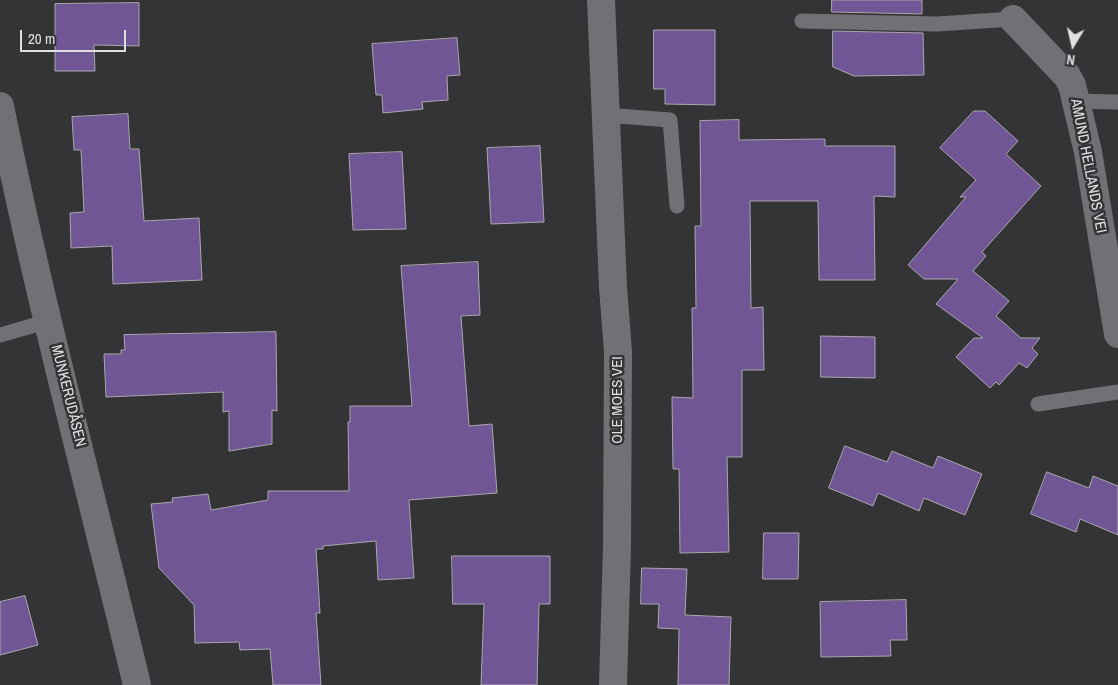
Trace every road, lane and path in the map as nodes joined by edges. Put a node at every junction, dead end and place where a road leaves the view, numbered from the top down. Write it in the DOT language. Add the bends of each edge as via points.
graph roads {
  1 [pos="601,0"];
  2 [pos="1013,19"];
  3 [pos="802,21"];
  4 [pos="1076,101"];
  5 [pos="1118,102"];
  6 [pos="0,106"];
  7 [pos="606,115"];
  8 [pos="677,206"];
  9 [pos="49,321"];
  10 [pos="1118,334"];
  11 [pos="0,335"];
  12 [pos="1118,392"];
  13 [pos="1038,404"];
  14 [pos="137,685"];
  15 [pos="614,685"];
  1 -- 7 [label="street, OLE MOES VEI"];
  2 -- 3 [label="lane" via="937,24"];
  2 -- 4 [label="street, AMUND HELLANDS VEI" via="1067,76"];
  4 -- 5 [label="lane"];
  4 -- 10 [label="street, AMUND HELLANDS VEI" via="1088,152"];
  6 -- 9 [label="street, MUNKERUDÅSEN"];
  7 -- 8 [label="lane" via="670,120"];
  7 -- 15 [label="street, OLE MOES VEI" via="618,352"];
  9 -- 11 [label="lane"];
  9 -- 14 [label="street, MUNKERUDÅSEN"];
  12 -- 13 [label="lane"];
}
